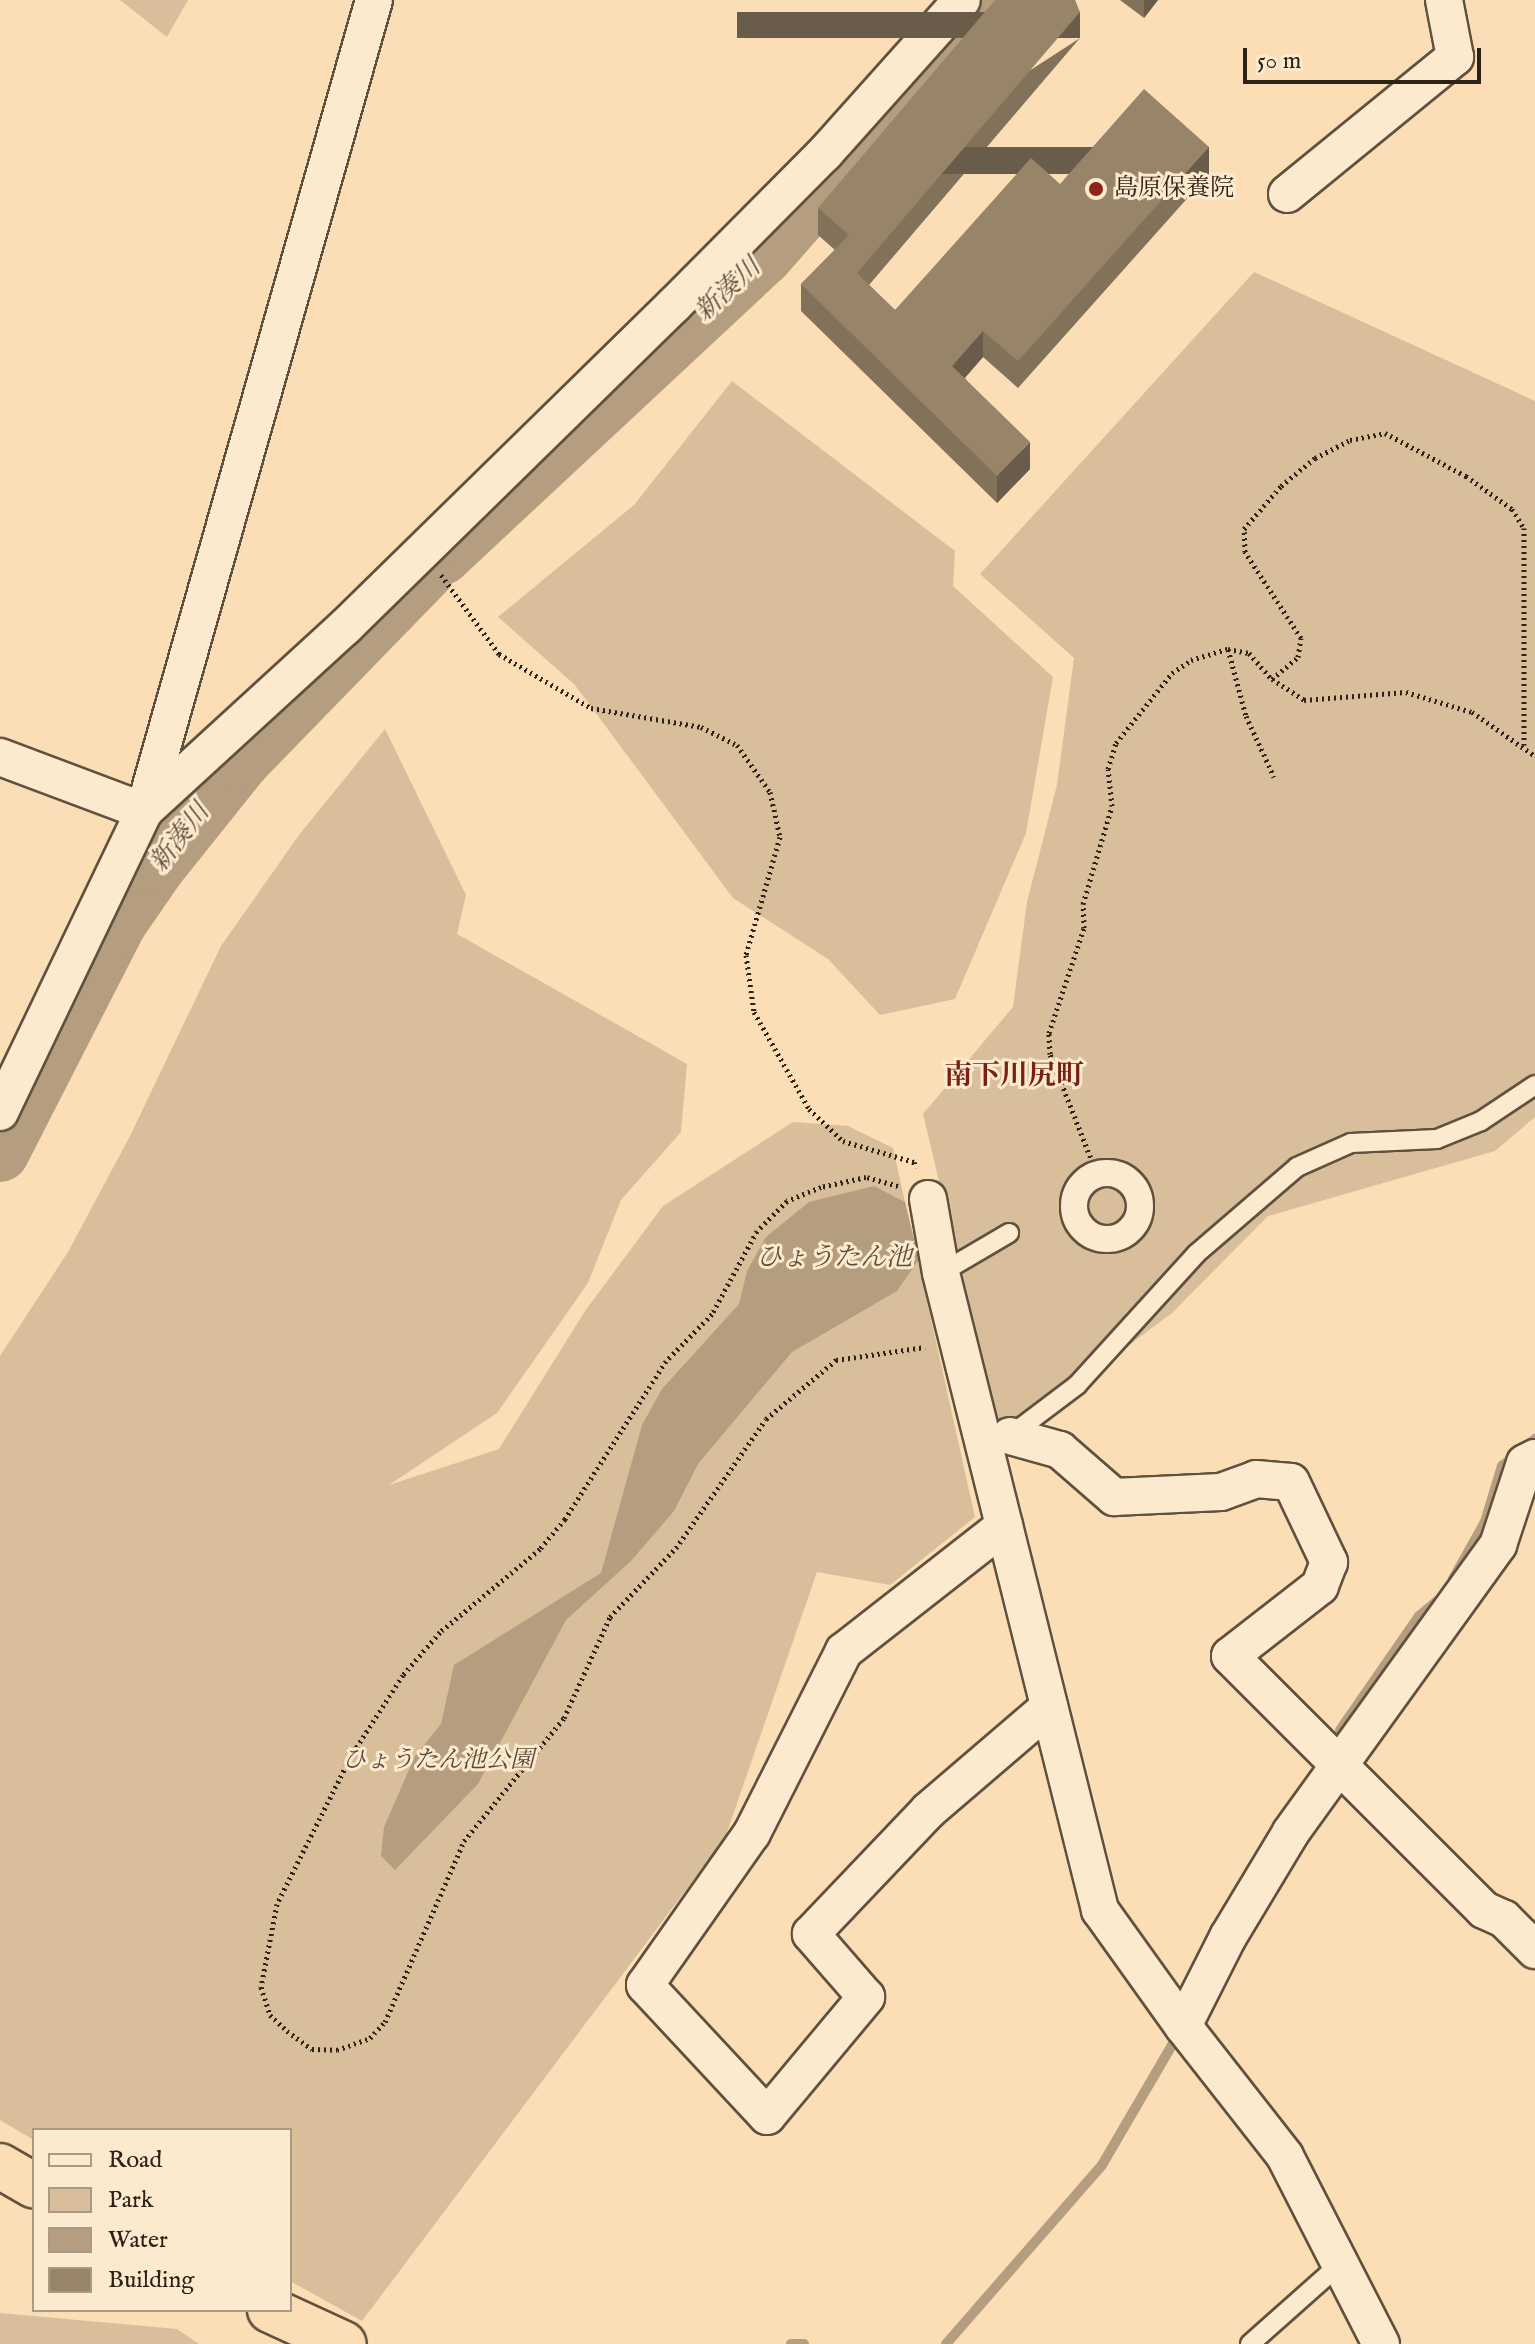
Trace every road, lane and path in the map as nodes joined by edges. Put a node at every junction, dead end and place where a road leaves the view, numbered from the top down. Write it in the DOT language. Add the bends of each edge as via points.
graph roads {
  1 [pos="374,0"];
  2 [pos="962,0"];
  3 [pos="1444,0"];
  4 [pos="1287,194"];
  5 [pos="422,548"];
  6 [pos="1228,649"];
  7 [pos="1272,679"];
  8 [pos="1524,746"];
  9 [pos="1535,756"];
  10 [pos="0,757"];
  11 [pos="1274,777"];
  12 [pos="144,811"];
  13 [pos="1535,1085"];
  14 [pos="0,1112"];
  15 [pos="1097,1174"];
  16 [pos="928,1199"];
  17 [pos="1009,1233"];
  18 [pos="941,1273"];
  19 [pos="959,1343"];
  20 [pos="998,1444"];
  21 [pos="1535,1458"];
  22 [pos="1004,1526"];
  23 [pos="1049,1707"];
  24 [pos="1339,1765"];
  25 [pos="1535,1950"];
  26 [pos="1183,2026"];
  27 [pos="0,2166"];
  28 [pos="32,2185"];
  29 [pos="1339,2265"];
  30 [pos="274,2312"];
  31 [pos="344,2344"];
  32 [pos="1250,2344"];
  33 [pos="1381,2344"];
  1 -- 12 [label="street"];
  2 -- 5 [label="street" via="825,153"];
  3 -- 4 [label="street" via="1455,57"];
  5 -- 12 [label="street" via="345,627"];
  5 -- 16 [label="path" via="499,654 591,708 701,727 737,745 770,792 780,837 746,955 754,1012 778,1046 809,1109 843,1141 914,1162"];
  6 -- 7 [label="path" via="1249,653"];
  6 -- 11 [label="path" via="1246,716"];
  6 -- 15 [label="path" via="1191,660 1172,673 1135,714 1116,743 1108,769 1112,806 1083,904 1084,928 1049,1033 1050,1054"];
  7 -- 8 [label="path" via="1304,700 1406,692 1472,712"];
  7 -- 8 [label="path" via="1298,657 1301,638 1245,552 1244,529 1281,486 1315,458 1350,440 1385,433 1466,476 1512,509 1524,528"];
  8 -- 9 [label="path"];
  10 -- 12 [label="street"];
  12 -- 14 [label="street"];
  13 -- 20 [label="lane" via="1481,1121 1437,1139 1351,1143 1297,1167 1196,1254 1077,1385"];
  16 -- 18 [label="street"];
  16 -- 19 [label="path" via="866,1177 787,1201 757,1231 712,1314 666,1361 565,1519 540,1549 440,1632 403,1675 352,1754 277,1904 261,1987 270,2015 312,2049 337,2050 370,2038 385,2022 464,1841 564,1718 610,1617 676,1548 766,1419 836,1360"];
  17 -- 18 [label="lane"];
  18 -- 19 [label="street"];
  19 -- 20 [label="street"];
  20 -- 22 [label="street"];
  20 -- 24 [label="street" via="1060,1450 1114,1497 1221,1492 1256,1479 1291,1482 1329,1562 1320,1586 1230,1656"];
  21 -- 24 [label="street" via="1525,1463 1498,1545"];
  22 -- 23 [label="street"];
  22 -- 23 [label="street" via="844,1651 752,1833 645,1985 767,2116 866,1997 811,1934 929,1810"];
  23 -- 26 [label="street" via="1100,1910"];
  24 -- 25 [label="street" via="1484,1910 1504,1919"];
  24 -- 26 [label="street" via="1236,1923"];
  26 -- 29 [label="street" via="1285,2156"];
  27 -- 28 [label="highway"];
  29 -- 32 [label="lane"];
  29 -- 33 [label="street"];
  30 -- 31 [label="highway"];
}
